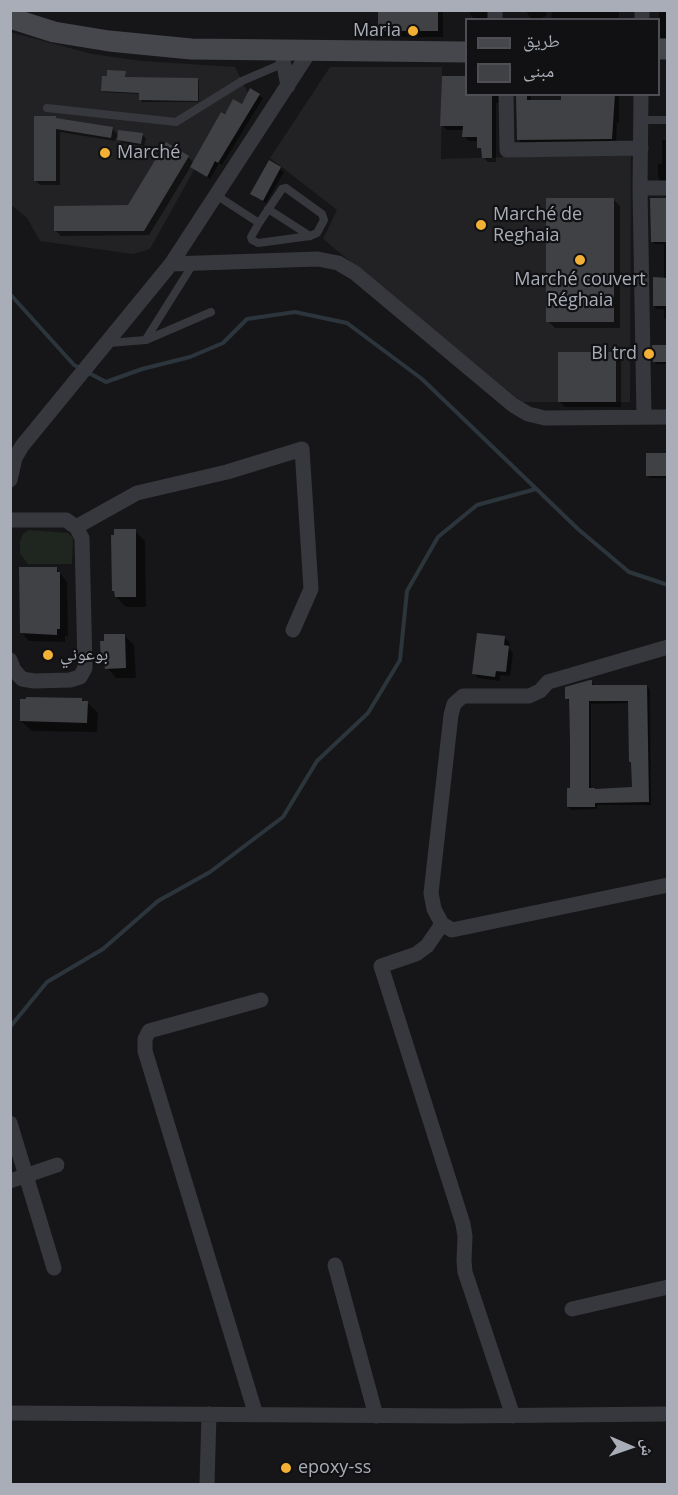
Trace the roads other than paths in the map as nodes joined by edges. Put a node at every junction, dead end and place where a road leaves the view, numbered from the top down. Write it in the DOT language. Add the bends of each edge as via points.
graph roads {
  1 [pos="10,18"];
  2 [pos="310,51"];
  3 [pos="465,52"];
  4 [pos="279,56"];
  5 [pos="288,86"];
  6 [pos="506,96"];
  7 [pos="641,96"];
  8 [pos="47,108"];
  9 [pos="641,120"];
  10 [pos="668,120"];
  11 [pos="641,148"];
  12 [pos="640,188"];
  13 [pos="668,188"];
  14 [pos="216,195"];
  15 [pos="268,209"];
  16 [pos="259,223"];
  17 [pos="310,236"];
  18 [pos="171,264"];
  19 [pos="193,264"];
  20 [pos="211,312"];
  21 [pos="146,340"];
  22 [pos="107,343"];
  23 [pos="644,417"];
  24 [pos="668,417"];
  25 [pos="10,480"];
  26 [pos="10,520"];
  27 [pos="76,527"];
  28 [pos="293,630"];
  29 [pos="668,647"];
  30 [pos="10,660"];
  31 [pos="668,885"];
  32 [pos="442,924"];
  33 [pos="261,1000"];
  34 [pos="10,1123"];
  35 [pos="57,1165"];
  36 [pos="26,1176"];
  37 [pos="10,1181"];
  38 [pos="335,1265"];
  39 [pos="54,1268"];
  40 [pos="668,1287"];
  41 [pos="572,1309"];
  42 [pos="10,1413"];
  43 [pos="209,1414"];
  44 [pos="668,1414"];
  45 [pos="256,1415"];
  46 [pos="376,1416"];
  47 [pos="513,1416"];
  48 [pos="207,1485"];
  1 -- 4 [label="main road" via="54,32 110,41"];
  2 -- 3 [label="main road"];
  2 -- 4 [label="main road"];
  2 -- 5 [label="street"];
  4 -- 5 [label="street"];
  4 -- 8 [label="lane" via="176,122"];
  5 -- 14 [label="street"];
  6 -- 11 [label="street" via="507,150"];
  7 -- 9 [label="street"];
  9 -- 10 [label="lane"];
  9 -- 11 [label="street"];
  11 -- 12 [label="street"];
  12 -- 13 [label="street"];
  12 -- 23 [label="street"];
  14 -- 16 [label="lane"];
  14 -- 18 [label="street"];
  15 -- 16 [label="lane"];
  15 -- 17 [label="lane"];
  15 -- 17 [label="lane" via="282,189 289,189 324,217 317,233"];
  16 -- 17 [label="lane" via="251,237 258,243"];
  18 -- 19 [label="street"];
  18 -- 22 [label="street"];
  19 -- 21 [label="lane"];
  19 -- 23 [label="street" via="318,259 338,263 356,273 520,411 545,418"];
  20 -- 21 [label="lane"];
  21 -- 22 [label="lane"];
  22 -- 25 [label="street" via="22,446"];
  23 -- 24 [label="street"];
  26 -- 27 [label="street" via="66,520"];
  27 -- 28 [label="street" via="136,493 227,472 302,449 311,589"];
  27 -- 30 [label="street" via="82,538 85,668 80,677 70,680 34,681 21,679"];
  29 -- 32 [label="street" via="548,682 529,696 464,696 454,705 431,893"];
  31 -- 32 [label="street" via="462,929 452,930"];
  32 -- 47 [label="street" via="427,946 416,954 381,966 463,1224 465,1272"];
  33 -- 45 [label="street" via="149,1031 145,1039 145,1051"];
  34 -- 36 [label="street"];
  35 -- 36 [label="street"];
  36 -- 37 [label="street"];
  36 -- 39 [label="street"];
  38 -- 46 [label="street"];
  40 -- 41 [label="street"];
  42 -- 43 [label="street"];
  43 -- 45 [label="street"];
  43 -- 48 [label="street"];
  44 -- 47 [label="street"];
  45 -- 46 [label="street"];
  46 -- 47 [label="street"];
}
